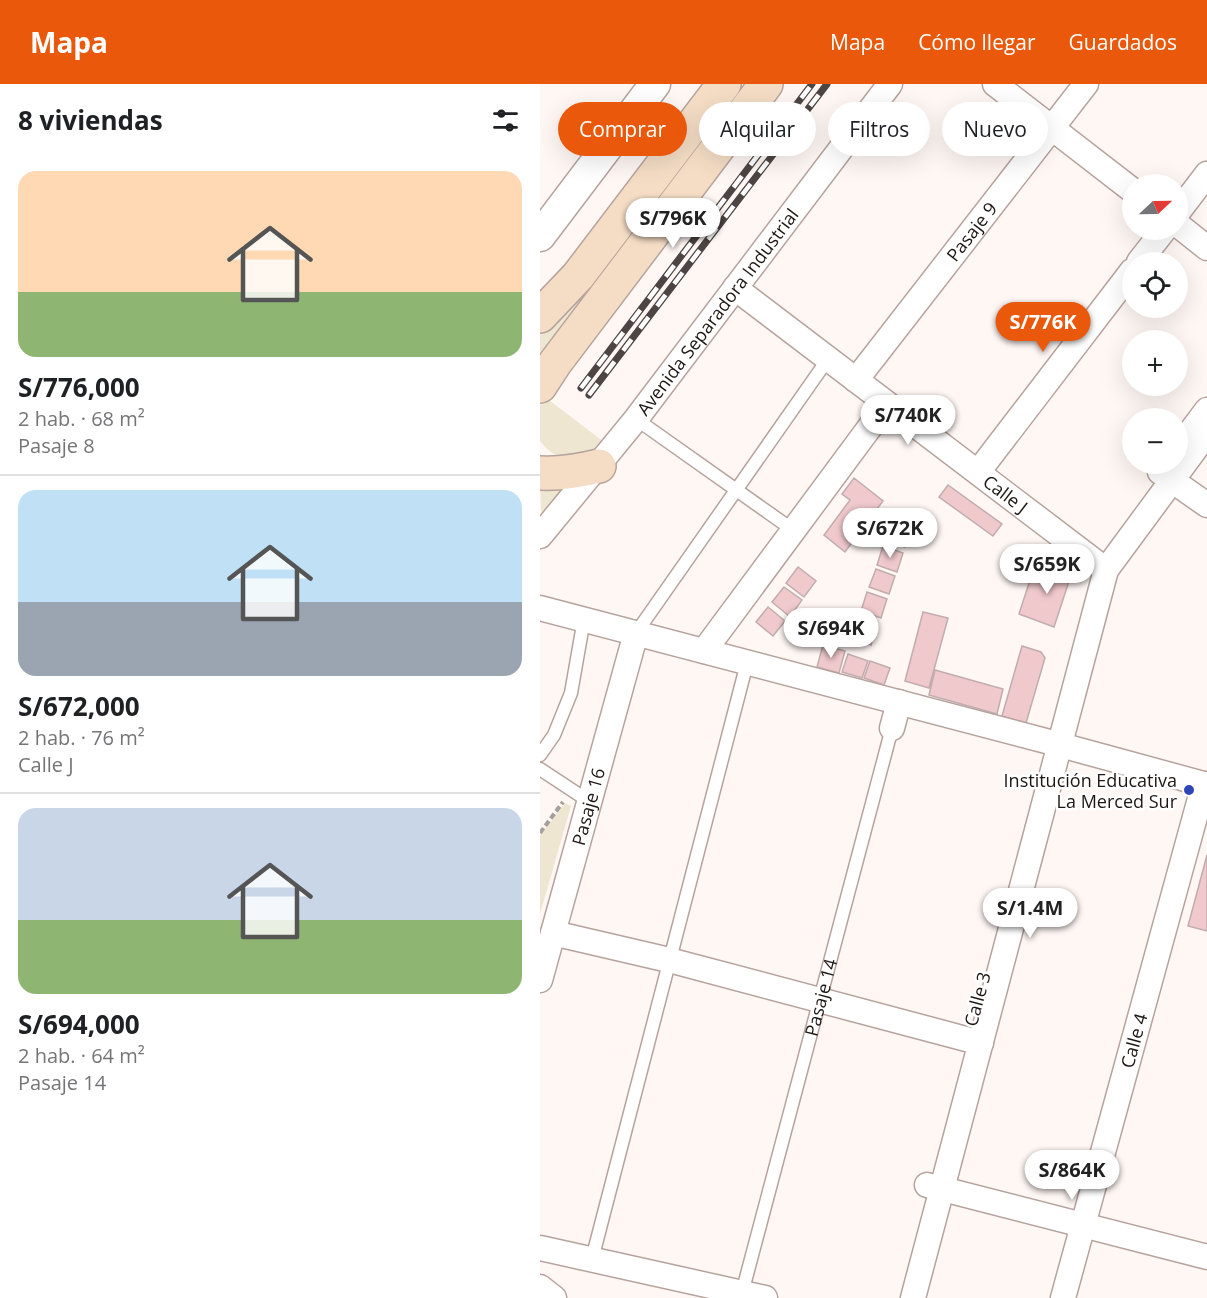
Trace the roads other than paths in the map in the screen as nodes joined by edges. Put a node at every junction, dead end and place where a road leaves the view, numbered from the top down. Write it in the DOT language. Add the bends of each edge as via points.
graph roads {
  1 [pos="655,84"];
  2 [pos="724,84"];
  3 [pos="766,84"];
  4 [pos="890,84"];
  5 [pos="995,84"];
  6 [pos="1086,84"];
  7 [pos="1052,129"];
  8 [pos="1207,174"];
  9 [pos="1122,182"];
  10 [pos="1188,199"];
  11 [pos="1188,233"];
  12 [pos="540,236"];
  13 [pos="1156,240"];
  14 [pos="1207,248"];
  15 [pos="1147,252"];
  16 [pos="1122,284"];
  17 [pos="735,288"];
  18 [pos="540,316"];
  19 [pos="828,359"];
  20 [pos="856,380"];
  21 [pos="540,386"];
  22 [pos="887,404"];
  23 [pos="1207,410"];
  24 [pos="636,419"];
  25 [pos="1207,433"];
  26 [pos="1188,436"];
  27 [pos="1188,451"];
  28 [pos="598,465"];
  29 [pos="978,472"];
  30 [pos="540,473"];
  31 [pos="1165,474"];
  32 [pos="1168,474"];
  33 [pos="736,490"];
  34 [pos="1207,505"];
  35 [pos="793,530"];
  36 [pos="540,536"];
  37 [pos="1100,565"];
  38 [pos="540,608"];
  39 [pos="584,620"];
  40 [pos="636,633"];
  41 [pos="704,651"];
  42 [pos="747,663"];
  43 [pos="899,702"];
  44 [pos="892,728"];
  45 [pos="1052,743"];
  46 [pos="540,755"];
  47 [pos="540,769"];
  48 [pos="1205,785"];
  49 [pos="581,796"];
  50 [pos="553,933"];
  51 [pos="669,960"];
  52 [pos="540,980"];
  53 [pos="820,1001"];
  54 [pos="974,1041"];
  55 [pos="934,1187"];
  56 [pos="1083,1225"];
  57 [pos="540,1248"];
  58 [pos="1207,1257"];
  59 [pos="592,1259"];
  60 [pos="540,1287"];
  61 [pos="753,1295"];
  62 [pos="554,1298"];
  63 [pos="896,1298"];
  64 [pos="913,1298"];
  65 [pos="1063,1298"];
  1 -- 12 [label="street"];
  2 -- 18 [label="main road" via="578,276"];
  3 -- 21 [label="main road"];
  4 -- 17 [label="street, Avenida Separadora Industrial"];
  5 -- 7 [label="street"];
  6 -- 7 [label="street, Pasaje 9"];
  7 -- 9 [label="street"];
  7 -- 20 [label="street, Pasaje 9"];
  8 -- 10 [label="street"];
  11 -- 14 [label="street"];
  13 -- 15 [label="street"];
  16 -- 29 [label="street"];
  17 -- 19 [label="street, Calle J"];
  17 -- 24 [label="street, Avenida Separadora Industrial"];
  19 -- 20 [label="street, Calle J"];
  19 -- 33 [label="lane"];
  20 -- 22 [label="street, Calle J"];
  22 -- 29 [label="street, Calle J"];
  22 -- 35 [label="street"];
  23 -- 26 [label="street"];
  24 -- 28 [label="street, Avenida Separadora Industrial"];
  24 -- 33 [label="lane"];
  25 -- 27 [label="street"];
  28 -- 30 [label="main road" via="559,474"];
  28 -- 36 [label="street, Avenida Separadora Industrial"];
  29 -- 37 [label="street, Calle J"];
  31 -- 37 [label="street"];
  32 -- 34 [label="street"];
  33 -- 35 [label="lane"];
  33 -- 40 [label="lane"];
  35 -- 41 [label="street"];
  37 -- 45 [label="street, Calle 3"];
  38 -- 39 [label="street"];
  39 -- 40 [label="street"];
  39 -- 46 [label="lane" via="571,693 554,735"];
  40 -- 41 [label="street"];
  40 -- 49 [label="street, Pasaje 16"];
  41 -- 42 [label="street"];
  42 -- 43 [label="street"];
  42 -- 51 [label="lane"];
  43 -- 44 [label="street, Pasaje 14"];
  43 -- 45 [label="street"];
  44 -- 53 [label="lane, Pasaje 14"];
  45 -- 48 [label="street"];
  45 -- 54 [label="street, Calle 3"];
  47 -- 49 [label="lane"];
  48 -- 56 [label="street, Calle 4"];
  49 -- 50 [label="street, Pasaje 16"];
  50 -- 51 [label="street"];
  50 -- 52 [label="street, Pasaje 16"];
  51 -- 53 [label="street"];
  51 -- 59 [label="lane"];
  53 -- 54 [label="street"];
  53 -- 61 [label="lane, Pasaje 14"];
  54 -- 55 [label="street, Calle 3"];
  55 -- 56 [label="street"];
  55 -- 63 [label="street, Calle 3"];
  55 -- 64 [label="street, Calle 3"];
  56 -- 58 [label="street"];
  56 -- 65 [label="street, Calle 4"];
  57 -- 59 [label="street"];
  59 -- 61 [label="street"];
  60 -- 62 [label="street"];
}
